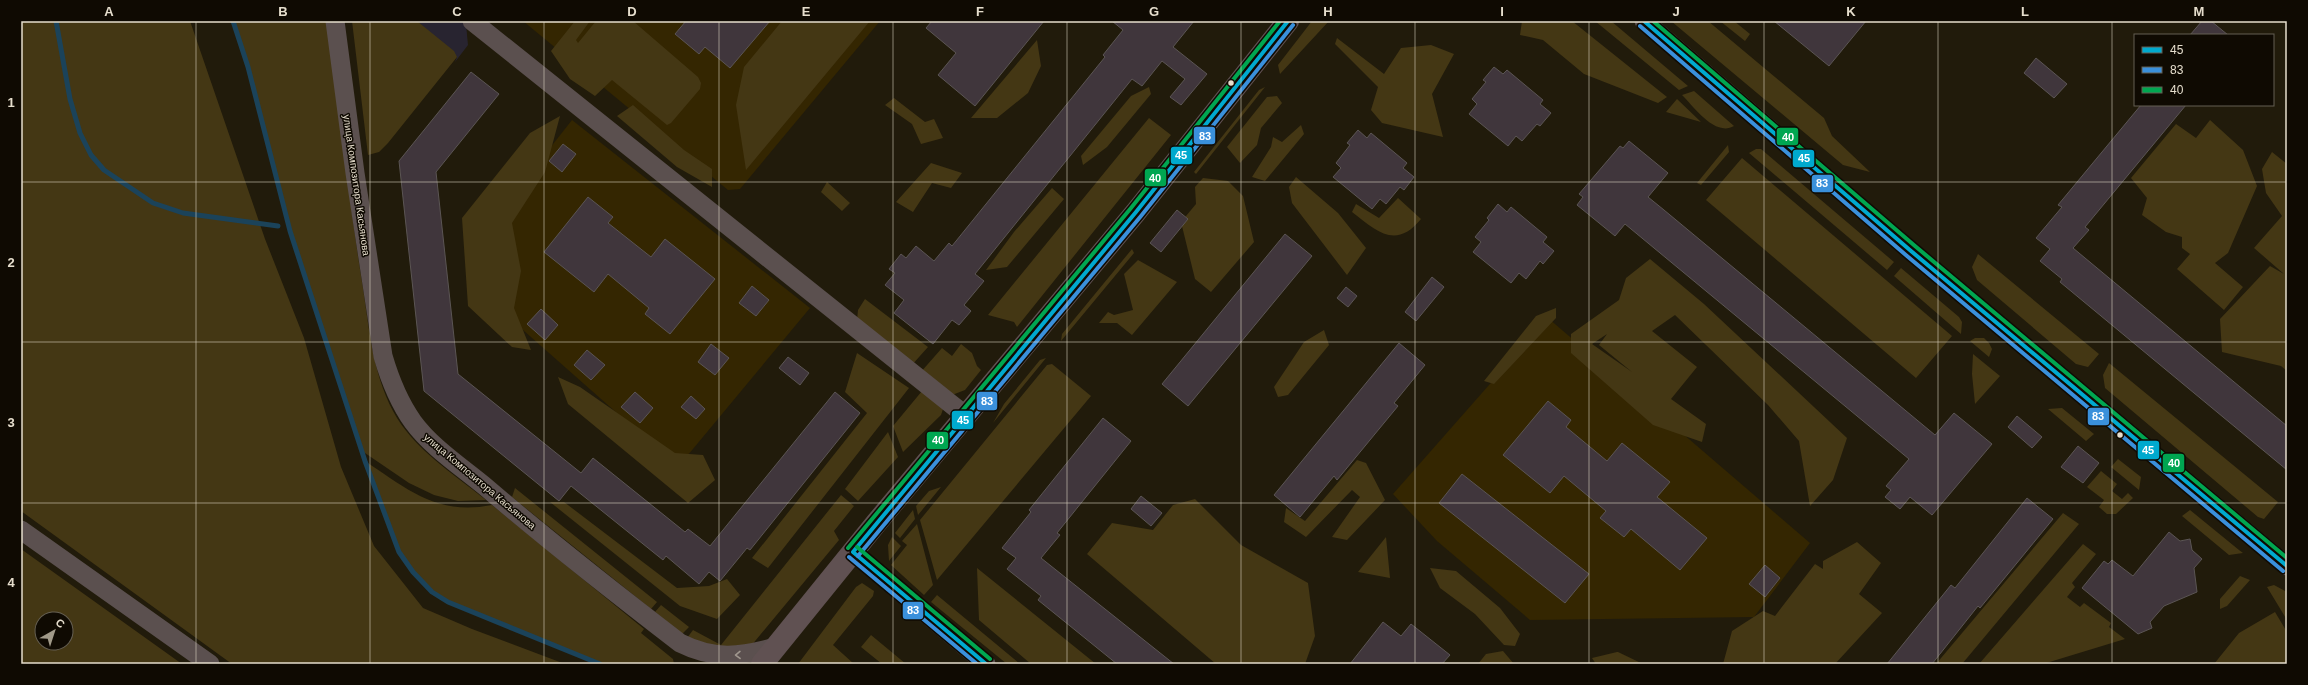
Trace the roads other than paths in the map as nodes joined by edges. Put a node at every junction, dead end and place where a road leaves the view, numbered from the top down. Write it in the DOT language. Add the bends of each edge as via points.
graph roads {
  1 [pos="335,21"];
  2 [pos="472,21"];
  3 [pos="1288,21"];
  4 [pos="1644,21"];
  5 [pos="966,416"];
  6 [pos="21,530"];
  7 [pos="853,552"];
  8 [pos="2287,566"];
  9 [pos="776,647"];
  10 [pos="210,664"];
  11 [pos="762,664"];
  12 [pos="986,664"];
  9 -- 1 [label="street, улица Композитора Касьянова, one-way" via="748,655 715,656 697,652 680,643 428,439 414,423 389,380 383,356"];
  2 -- 5 [label="street"];
  3 -- 5 [label="street" via="1136,212"];
  4 -- 8 [label="street" via="1911,251"];
  5 -- 7 [label="street"];
  6 -- 10 [label="street"];
  7 -- 9 [label="street"];
  7 -- 12 [label="street"];
  9 -- 11 [label="street"];
}
